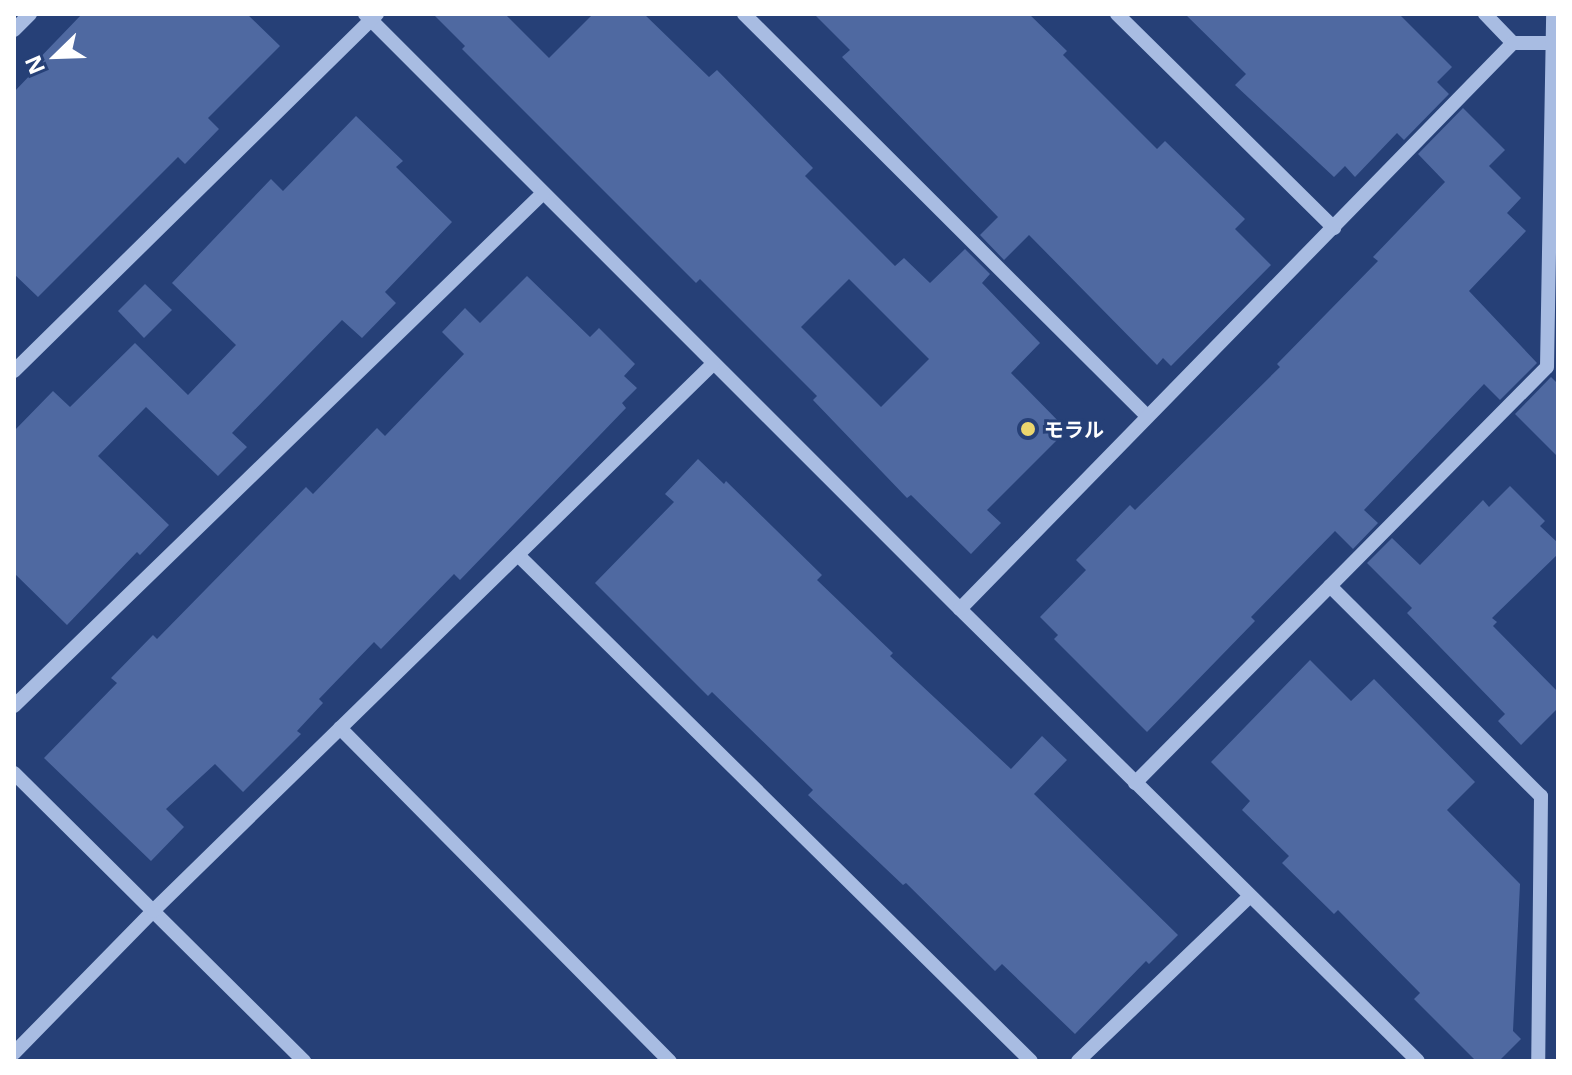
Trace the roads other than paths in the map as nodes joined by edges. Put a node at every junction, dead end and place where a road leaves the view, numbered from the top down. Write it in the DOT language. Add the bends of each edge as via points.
graph roads {
  1 [pos="30,14"];
  2 [pos="744,14"];
  3 [pos="1117,14"];
  4 [pos="1485,14"];
  5 [pos="1553,14"];
  6 [pos="371,16"];
  7 [pos="14,30"];
  8 [pos="1513,43"];
  9 [pos="1552,43"];
  10 [pos="543,193"];
  11 [pos="1334,228"];
  12 [pos="713,364"];
  13 [pos="14,371"];
  14 [pos="1146,415"];
  15 [pos="519,556"];
  16 [pos="1330,586"];
  17 [pos="960,609"];
  18 [pos="14,706"];
  19 [pos="340,728"];
  20 [pos="14,773"];
  21 [pos="1135,783"];
  22 [pos="1250,896"];
  23 [pos="153,911"];
  24 [pos="14,1053"];
  25 [pos="304,1061"];
  26 [pos="670,1061"];
  27 [pos="1031,1061"];
  28 [pos="1078,1061"];
  29 [pos="1418,1061"];
  30 [pos="1538,1061"];
  1 -- 7 [label="street"];
  2 -- 14 [label="street"];
  3 -- 11 [label="street"];
  4 -- 8 [label="street"];
  5 -- 9 [label="street"];
  6 -- 10 [label="street"];
  6 -- 13 [label="street"];
  8 -- 9 [label="street"];
  8 -- 11 [label="street"];
  9 -- 16 [label="street" via="1547,367"];
  10 -- 12 [label="street"];
  10 -- 18 [label="street"];
  11 -- 14 [label="street"];
  12 -- 15 [label="street"];
  12 -- 17 [label="street"];
  14 -- 17 [label="street"];
  15 -- 19 [label="street"];
  15 -- 27 [label="street"];
  16 -- 21 [label="street"];
  16 -- 30 [label="street" via="1541,796"];
  17 -- 21 [label="street"];
  19 -- 23 [label="street"];
  19 -- 26 [label="street"];
  20 -- 23 [label="street"];
  21 -- 22 [label="street"];
  22 -- 28 [label="street"];
  22 -- 29 [label="street"];
  23 -- 24 [label="street"];
  23 -- 25 [label="street"];
}
